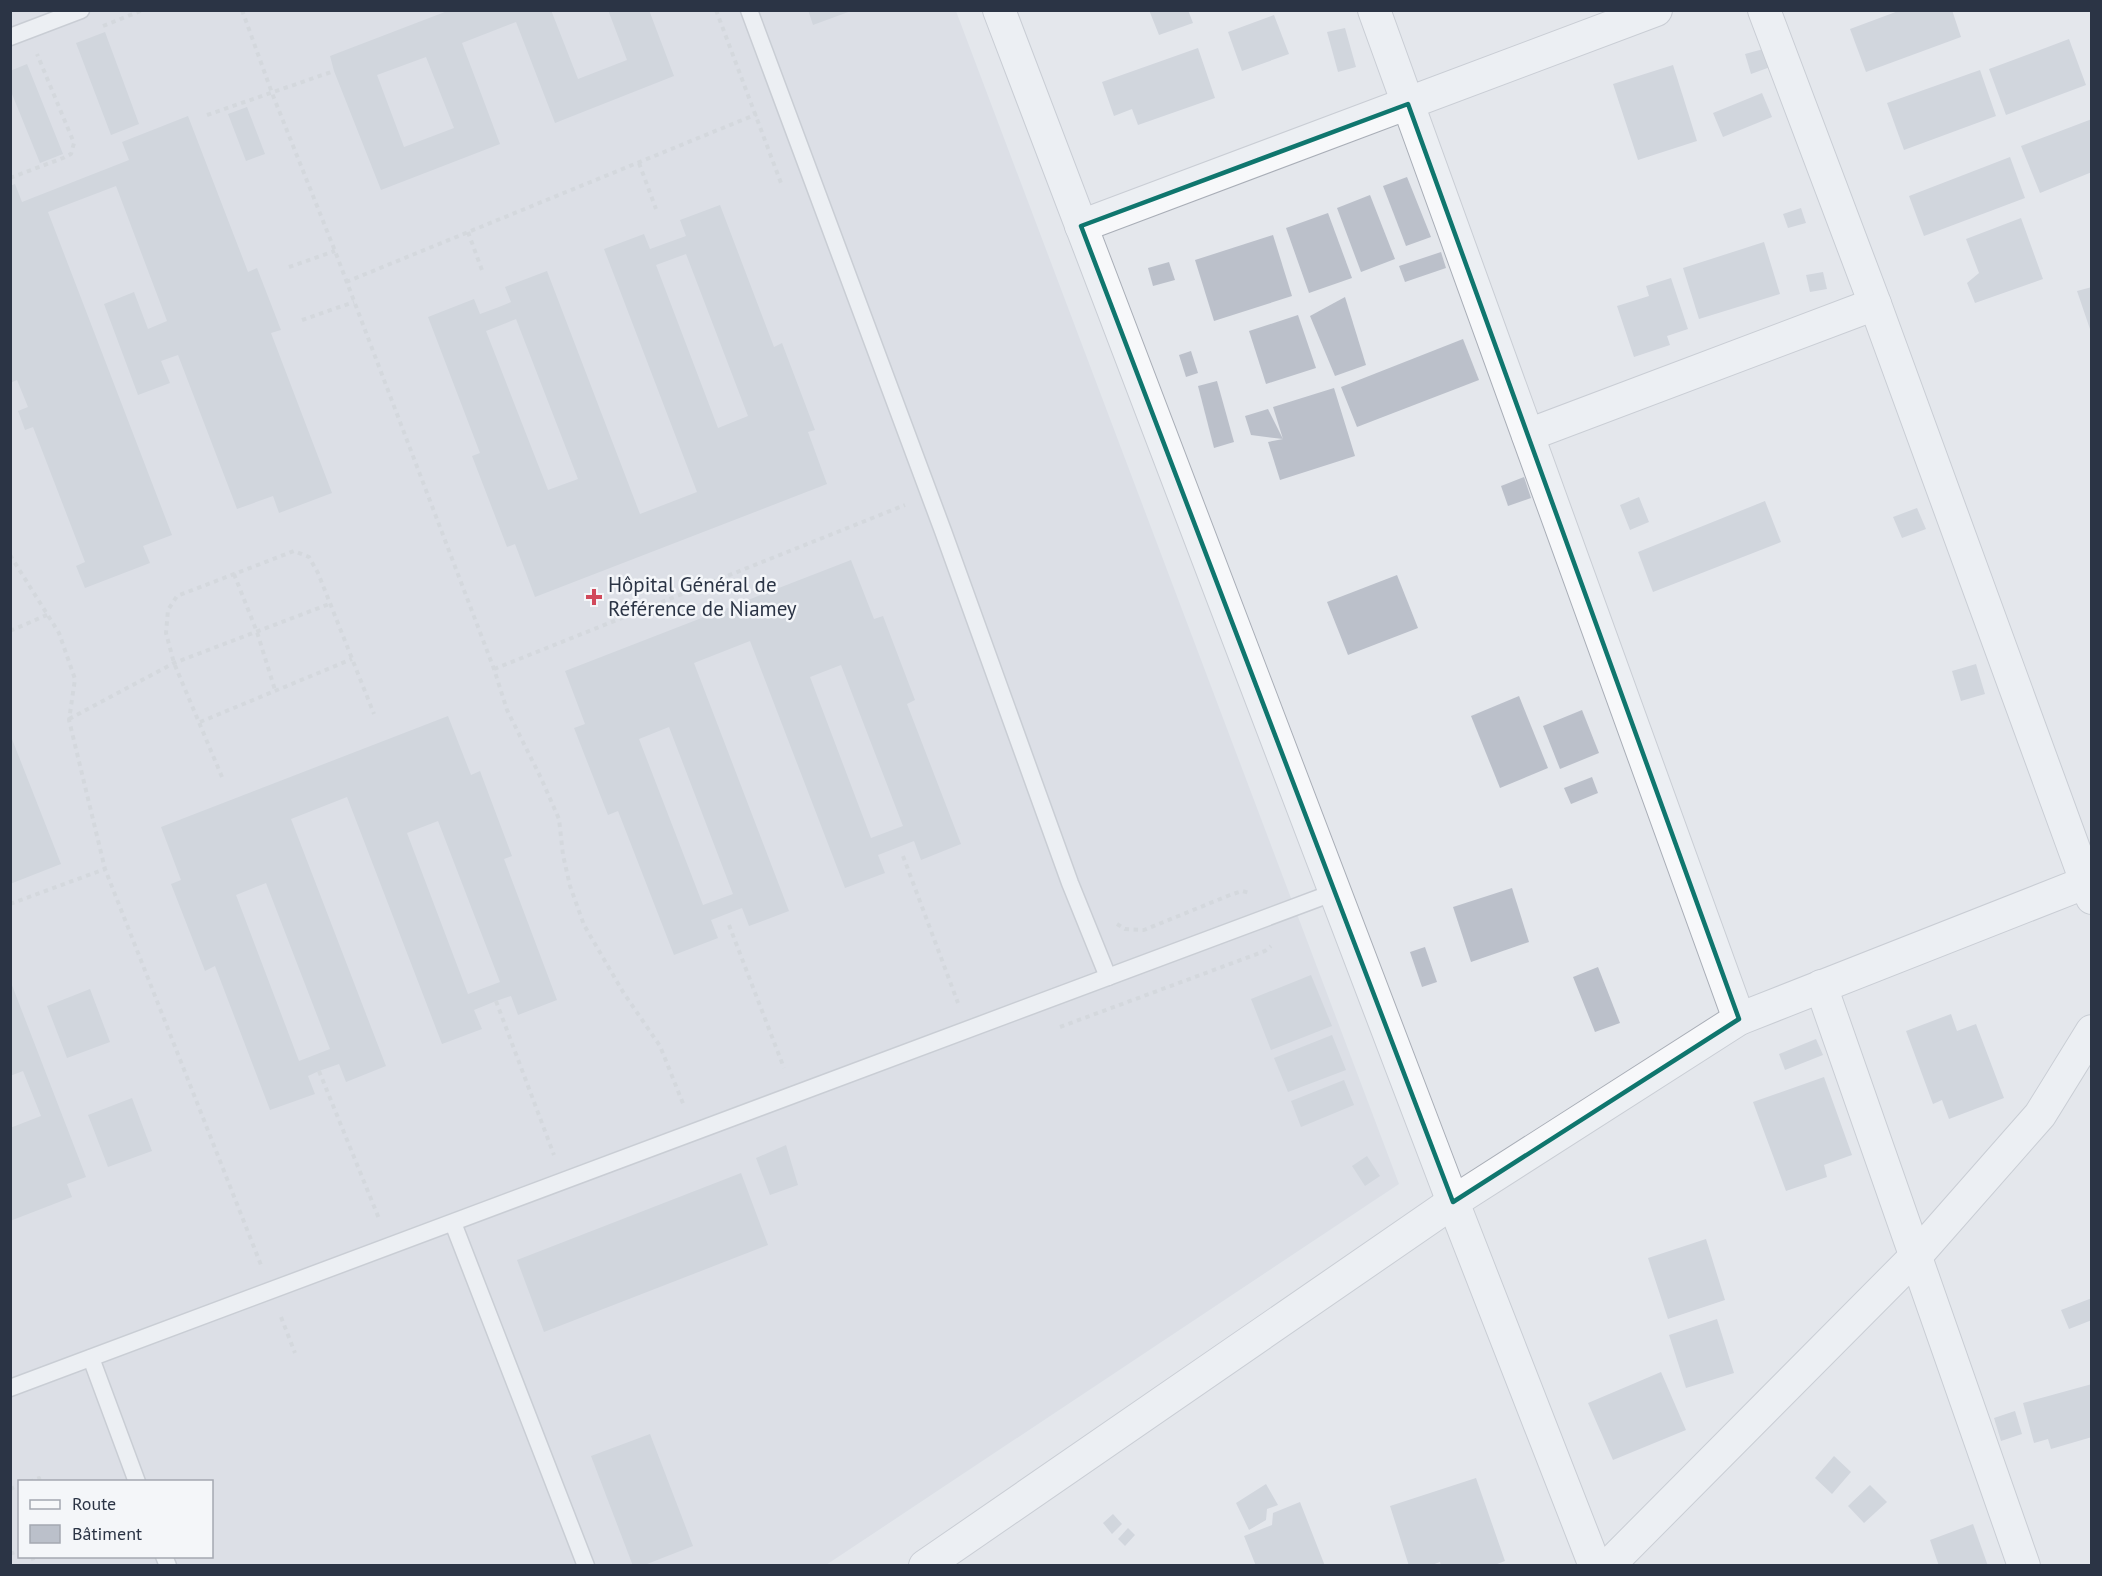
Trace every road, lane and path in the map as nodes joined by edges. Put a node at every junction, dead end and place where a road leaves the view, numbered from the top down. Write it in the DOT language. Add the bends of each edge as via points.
graph roads {
  1 [pos="81,10"];
  2 [pos="242,10"];
  3 [pos="716,10"];
  4 [pos="749,10"];
  5 [pos="999,10"];
  6 [pos="1374,10"];
  7 [pos="1656,10"];
  8 [pos="1764,10"];
  9 [pos="29,30"];
  10 [pos="10,37"];
  11 [pos="334,71"];
  12 [pos="272,93"];
  13 [pos="784,103"];
  14 [pos="1408,104"];
  15 [pos="207,115"];
  16 [pos="755,115"];
  17 [pos="639,163"];
  18 [pos="10,178"];
  19 [pos="785,193"];
  20 [pos="656,209"];
  21 [pos="1081,226"];
  22 [pos="468,232"];
  23 [pos="335,251"];
  24 [pos="289,267"];
  25 [pos="483,273"];
  26 [pos="346,282"];
  27 [pos="354,302"];
  28 [pos="1875,304"];
  29 [pos="303,320"];
  30 [pos="1528,435"];
  31 [pos="902,494"];
  32 [pos="929,495"];
  33 [pos="906,505"];
  34 [pos="10,555"];
  35 [pos="234,574"];
  36 [pos="332,603"];
  37 [pos="49,614"];
  38 [pos="10,631"];
  39 [pos="257,632"];
  40 [pos="352,659"];
  41 [pos="174,663"];
  42 [pos="494,669"];
  43 [pos="275,690"];
  44 [pos="374,714"];
  45 [pos="69,720"];
  46 [pos="200,722"];
  47 [pos="222,777"];
  48 [pos="903,856"];
  49 [pos="105,869"];
  50 [pos="2090,887"];
  51 [pos="1335,892"];
  52 [pos="10,904"];
  53 [pos="1262,920"];
  54 [pos="1116,923"];
  55 [pos="729,925"];
  56 [pos="1108,977"];
  57 [pos="1821,986"];
  58 [pos="969,999"];
  59 [pos="496,1001"];
  60 [pos="958,1003"];
  61 [pos="947,1007"];
  62 [pos="1739,1019"];
  63 [pos="1053,1030"];
  64 [pos="2091,1031"];
  65 [pos="795,1064"];
  66 [pos="784,1068"];
  67 [pos="319,1071"];
  68 [pos="773,1072"];
  69 [pos="695,1101"];
  70 [pos="565,1152"];
  71 [pos="554,1156"];
  72 [pos="543,1160"];
  73 [pos="1453,1202"];
  74 [pos="391,1218"];
  75 [pos="380,1222"];
  76 [pos="453,1223"];
  77 [pos="370,1226"];
  78 [pos="1916,1257"];
  79 [pos="271,1291"];
  80 [pos="295,1353"];
  81 [pos="91,1358"];
  82 [pos="10,1388"];
  83 [pos="135,1480"];
  84 [pos="586,1566"];
  85 [pos="925,1566"];
  86 [pos="1595,1566"];
  87 [pos="1608,1566"];
  88 [pos="2024,1566"];
  1 -- 9 [label="lane"];
  2 -- 12 [label="path"];
  3 -- 16 [label="path"];
  4 -- 13 [label="lane"];
  5 -- 21 [label="street"];
  6 -- 14 [label="street"];
  7 -- 14 [label="street"];
  8 -- 28 [label="street"];
  9 -- 10 [label="lane"];
  9 -- 18 [label="path" via="74,143 71,154"];
  11 -- 12 [label="path"];
  12 -- 15 [label="path"];
  12 -- 23 [label="path"];
  13 -- 16 [label="path"];
  13 -- 32 [label="lane"];
  14 -- 21 [label="street"];
  14 -- 30 [label="street"];
  16 -- 17 [label="path"];
  16 -- 19 [label="path"];
  17 -- 20 [label="path"];
  17 -- 22 [label="path"];
  21 -- 51 [label="street"];
  22 -- 25 [label="path"];
  22 -- 26 [label="path"];
  23 -- 24 [label="path"];
  23 -- 26 [label="path"];
  26 -- 27 [label="path"];
  27 -- 29 [label="path"];
  27 -- 42 [label="path"];
  28 -- 30 [label="street"];
  28 -- 50 [label="street"];
  30 -- 62 [label="street"];
  31 -- 33 [label="path"];
  32 -- 33 [label="path"];
  32 -- 56 [label="lane"];
  33 -- 42 [label="path"];
  34 -- 37 [label="path"];
  35 -- 36 [label="path" via="294,551 309,557"];
  35 -- 39 [label="path"];
  35 -- 41 [label="path" via="177,596 168,610 166,633"];
  36 -- 39 [label="path"];
  36 -- 40 [label="path"];
  37 -- 38 [label="path"];
  37 -- 45 [label="path" via="75,679"];
  39 -- 41 [label="path"];
  39 -- 43 [label="path"];
  40 -- 43 [label="path"];
  40 -- 44 [label="path"];
  41 -- 45 [label="path"];
  41 -- 46 [label="path"];
  42 -- 69 [label="path" via="507,710 559,819 570,886 584,925 622,992 660,1046 684,1106"];
  43 -- 46 [label="path"];
  45 -- 49 [label="path"];
  46 -- 47 [label="path"];
  48 -- 60 [label="path"];
  49 -- 52 [label="path"];
  49 -- 79 [label="path"];
  50 -- 57 [label="street"];
  51 -- 53 [label="lane"];
  51 -- 73 [label="street"];
  53 -- 54 [label="path" via="1251,894 1242,891 1144,930 1125,929"];
  53 -- 56 [label="lane"];
  53 -- 63 [label="path" via="1273,943 1265,951"];
  55 -- 66 [label="path"];
  56 -- 76 [label="lane"];
  57 -- 62 [label="street"];
  57 -- 78 [label="street"];
  58 -- 60 [label="path"];
  59 -- 71 [label="path"];
  60 -- 61 [label="path"];
  62 -- 73 [label="street"];
  64 -- 78 [label="street" via="2040,1115"];
  65 -- 66 [label="path"];
  66 -- 68 [label="path"];
  67 -- 75 [label="path"];
  70 -- 71 [label="path"];
  71 -- 72 [label="path"];
  73 -- 85 [label="street"];
  73 -- 86 [label="street"];
  74 -- 75 [label="path"];
  75 -- 77 [label="path"];
  76 -- 79 [label="lane"];
  76 -- 84 [label="lane"];
  78 -- 87 [label="street"];
  78 -- 88 [label="street"];
  79 -- 80 [label="path"];
  79 -- 81 [label="lane"];
  81 -- 82 [label="lane"];
  81 -- 83 [label="lane"];
}
